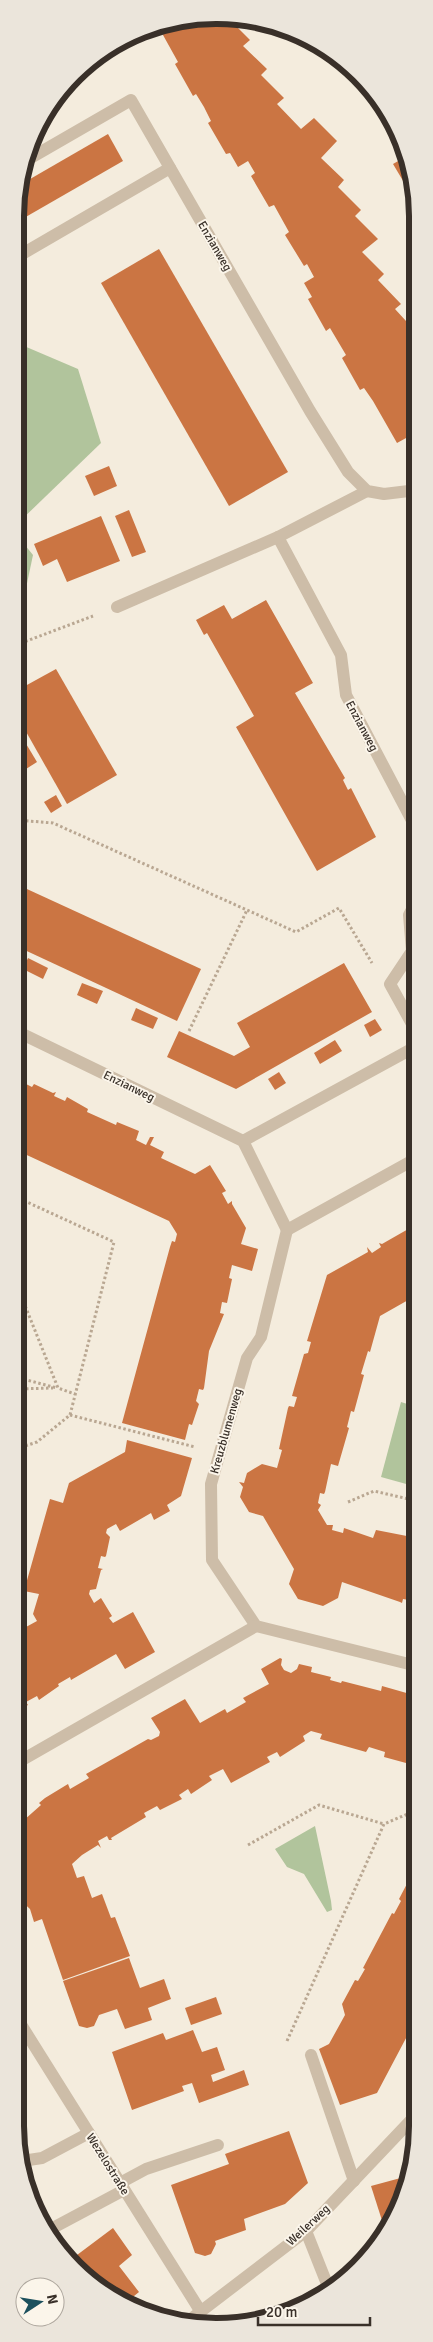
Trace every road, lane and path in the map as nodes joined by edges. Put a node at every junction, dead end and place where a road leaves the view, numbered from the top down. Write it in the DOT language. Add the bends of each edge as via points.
graph roads {
  1 [pos="34,156"];
  2 [pos="170,168"];
  3 [pos="24,254"];
  4 [pos="367,491"];
  5 [pos="409,491"];
  6 [pos="278,537"];
  7 [pos="117,607"];
  8 [pos="24,642"];
  9 [pos="409,815"];
  10 [pos="24,821"];
  11 [pos="247,910"];
  12 [pos="409,956"];
  13 [pos="390,984"];
  14 [pos="409,1018"];
  15 [pos="189,1031"];
  16 [pos="24,1036"];
  17 [pos="409,1050"];
  18 [pos="242,1141"];
  19 [pos="409,1162"];
  20 [pos="24,1201"];
  21 [pos="287,1230"];
  22 [pos="24,1303"];
  23 [pos="24,1380"];
  24 [pos="58,1388"];
  25 [pos="24,1389"];
  26 [pos="75,1394"];
  27 [pos="70,1415"];
  28 [pos="24,1446"];
  29 [pos="220,1454"];
  30 [pos="409,1500"];
  31 [pos="348,1502"];
  32 [pos="256,1626"];
  33 [pos="409,1664"];
  34 [pos="24,1759"];
  35 [pos="409,1813"];
  36 [pos="384,1824"];
  37 [pos="248,1845"];
  38 [pos="24,2029"];
  39 [pos="286,2043"];
  40 [pos="312,2055"];
  41 [pos="409,2122"];
  42 [pos="89,2133"];
  43 [pos="218,2145"];
  44 [pos="27,2160"];
  45 [pos="354,2181"];
  46 [pos="122,2187"];
  47 [pos="53,2227"];
  48 [pos="306,2230"];
  49 [pos="327,2284"];
  50 [pos="201,2312"];
  51 [pos="194,2317"];
  1 -- 2 [label="street, Enzianweg" via="131,100"];
  2 -- 3 [label="street"];
  2 -- 4 [label="street, Enzianweg" via="310,411 348,472"];
  4 -- 5 [label="street" via="384,494"];
  4 -- 6 [label="street"];
  6 -- 7 [label="street"];
  6 -- 9 [label="street, Enzianweg" via="341,655 346,695"];
  7 -- 8 [label="path"];
  10 -- 11 [label="path" via="53,823"];
  11 -- 13 [label="path" via="296,932 339,908 378,975"];
  11 -- 15 [label="path"];
  12 -- 13 [label="street"];
  13 -- 14 [label="street"];
  16 -- 18 [label="street, Enzianweg"];
  17 -- 18 [label="street"];
  18 -- 21 [label="street"];
  19 -- 21 [label="street"];
  20 -- 26 [label="path" via="114,1242"];
  21 -- 29 [label="street, Kreuzblumenweg" via="261,1337 247,1358"];
  22 -- 24 [label="path"];
  23 -- 24 [label="path"];
  24 -- 25 [label="path"];
  24 -- 26 [label="path"];
  26 -- 27 [label="path"];
  27 -- 28 [label="path" via="38,1442"];
  27 -- 29 [label="path"];
  29 -- 32 [label="street, Kreuzblumenweg" via="211,1484 212,1560"];
  30 -- 31 [label="path" via="374,1491"];
  32 -- 33 [label="street"];
  32 -- 34 [label="street"];
  35 -- 36 [label="path"];
  36 -- 37 [label="path" via="318,1805"];
  36 -- 39 [label="path"];
  38 -- 42 [label="street, Wezelostraße"];
  40 -- 45 [label="street"];
  41 -- 45 [label="street, Weilerweg"];
  42 -- 44 [label="street" via="42,2158"];
  42 -- 46 [label="street, Wezelostraße"];
  43 -- 46 [label="street" via="146,2170"];
  45 -- 48 [label="street, Weilerweg"];
  46 -- 47 [label="street"];
  46 -- 50 [label="street, Wezelostraße"];
  48 -- 49 [label="street"];
  48 -- 50 [label="street, Weilerweg"];
  50 -- 51 [label="street, Weilerweg"];
}
